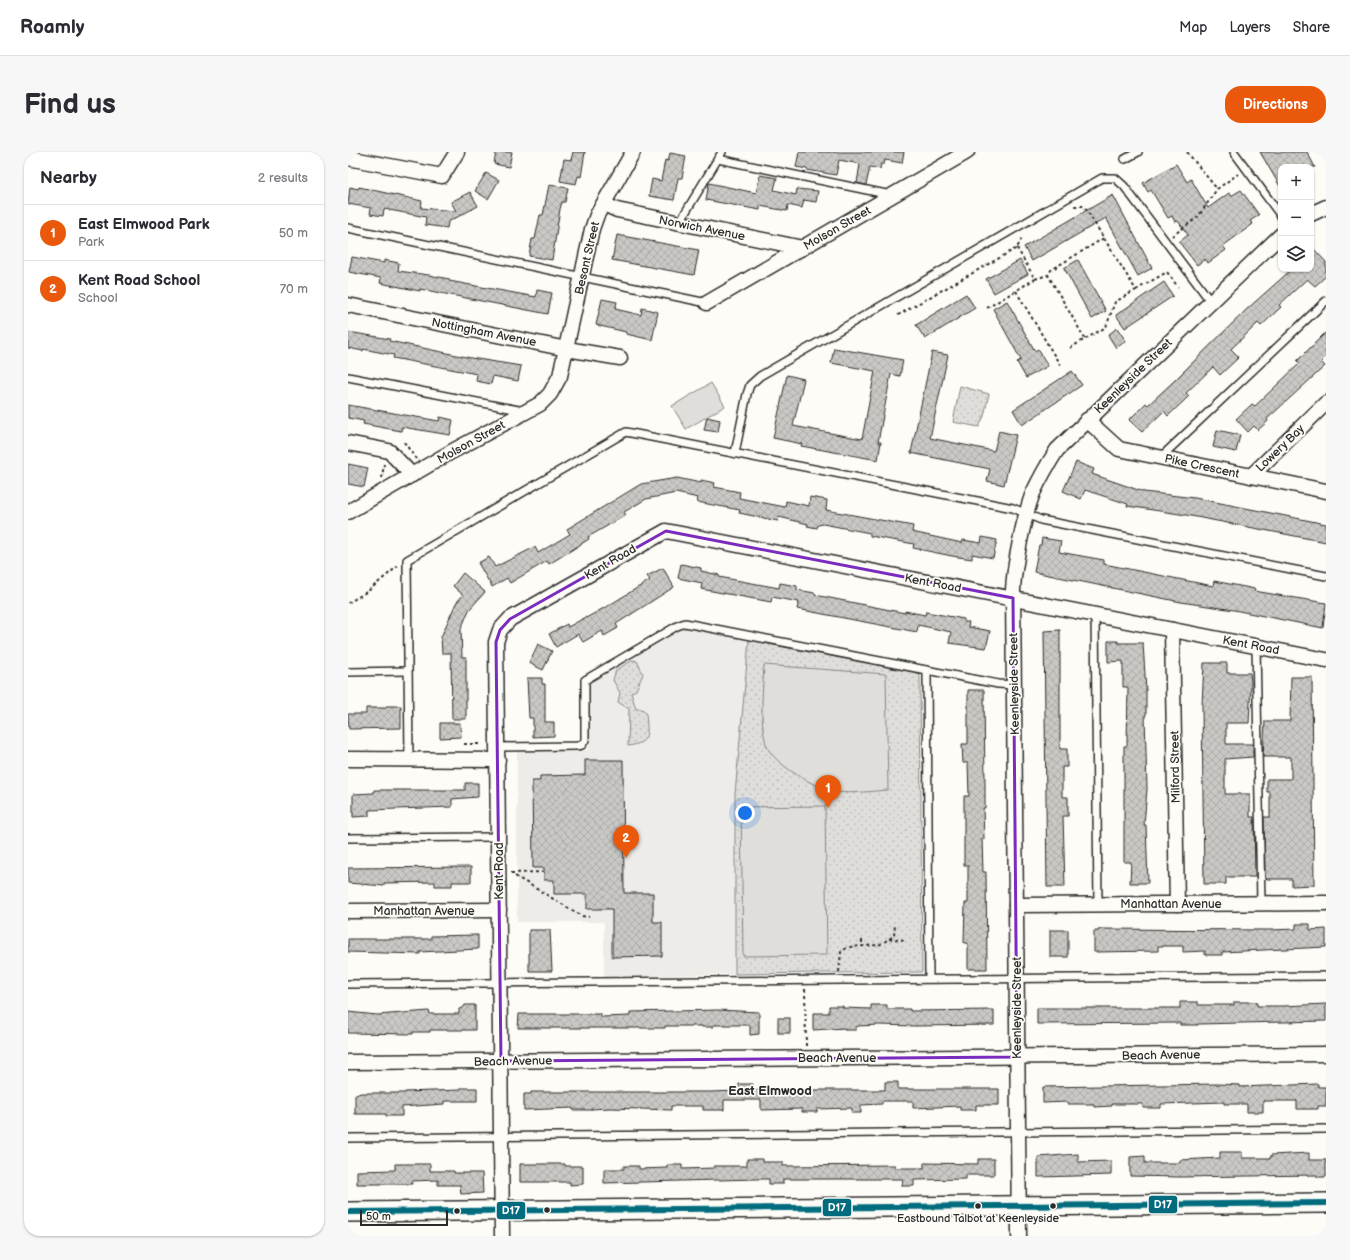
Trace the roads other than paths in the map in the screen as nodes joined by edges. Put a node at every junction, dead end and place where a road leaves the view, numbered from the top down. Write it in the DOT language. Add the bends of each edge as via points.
graph roads {
  1 [pos="457,152"];
  2 [pos="633,152"];
  3 [pos="722,152"];
  4 [pos="967,152"];
  5 [pos="1138,152"];
  6 [pos="1234,152"];
  7 [pos="348,158"];
  8 [pos="718,159"];
  9 [pos="1125,159"];
  10 [pos="893,195"];
  11 [pos="604,204"];
  12 [pos="1326,207"];
  13 [pos="1278,212"];
  14 [pos="1314,213"];
  15 [pos="679,223"];
  16 [pos="348,228"];
  17 [pos="1280,236"];
  18 [pos="802,248"];
  19 [pos="581,276"];
  20 [pos="1326,301"];
  21 [pos="1211,302"];
  22 [pos="348,304"];
  23 [pos="707,304"];
  24 [pos="567,349"];
  25 [pos="620,358"];
  26 [pos="348,377"];
  27 [pos="1323,410"];
  28 [pos="526,412"];
  29 [pos="1087,420"];
  30 [pos="348,443"];
  31 [pos="736,453"];
  32 [pos="1160,457"];
  33 [pos="412,476"];
  34 [pos="1251,476"];
  35 [pos="1326,492"];
  36 [pos="350,509"];
  37 [pos="1027,514"];
  38 [pos="1326,576"];
  39 [pos="1013,598"];
  40 [pos="1094,614"];
  41 [pos="1172,630"];
  42 [pos="1256,646"];
  43 [pos="1326,660"];
  44 [pos="927,670"];
  45 [pos="407,671"];
  46 [pos="348,672"];
  47 [pos="1014,685"];
  48 [pos="498,753"];
  49 [pos="348,759"];
  50 [pos="409,759"];
  51 [pos="499,837"];
  52 [pos="348,838"];
  53 [pos="1261,903"];
  54 [pos="1326,903"];
  55 [pos="1098,904"];
  56 [pos="1177,904"];
  57 [pos="1016,905"];
  58 [pos="499,910"];
  59 [pos="348,911"];
  60 [pos="1326,976"];
  61 [pos="930,978"];
  62 [pos="1017,978"];
  63 [pos="500,983"];
  64 [pos="348,984"];
  65 [pos="1326,1054"];
  66 [pos="1017,1057"];
  67 [pos="501,1061"];
  68 [pos="348,1062"];
  69 [pos="1326,1129"];
  70 [pos="1019,1132"];
  71 [pos="501,1137"];
  72 [pos="348,1138"];
  73 [pos="1326,1203"];
  74 [pos="1019,1206"];
  75 [pos="502,1210"];
  76 [pos="348,1212"];
  77 [pos="502,1236"];
  78 [pos="1019,1236"];
  1 -- 7 [label="street" via="442,176"];
  2 -- 11 [label="street, Besant Street"];
  3 -- 8 [label="lane"];
  4 -- 10 [label="street, Molson Street"];
  5 -- 9 [label="lane"];
  6 -- 13 [label="lane"];
  8 -- 10 [label="lane"];
  8 -- 15 [label="lane"];
  10 -- 18 [label="street, Molson Street"];
  11 -- 15 [label="street, Norwich Avenue" via="617,210"];
  11 -- 19 [label="street, Besant Street" via="592,229"];
  12 -- 14 [label="street"];
  15 -- 18 [label="street, Norwich Avenue"];
  16 -- 19 [label="lane"];
  17 -- 21 [label="street, Keenleyside Street"];
  18 -- 23 [label="street, Molson Street"];
  19 -- 23 [label="lane"];
  19 -- 24 [label="street, Besant Street"];
  20 -- 32 [label="lane"];
  21 -- 29 [label="street, Keenleyside Street"];
  21 -- 31 [label="lane" via="1124,186 1115,178 1102,178 760,376 750,385 747,394"];
  22 -- 24 [label="street, Nottingham Avenue"];
  24 -- 25 [label="street, Nottingham Avenue"];
  24 -- 28 [label="street, Molson Street" via="560,376 550,394"];
  26 -- 28 [label="lane"];
  27 -- 34 [label="street, Lowery Bay"];
  28 -- 33 [label="street, Molson Street"];
  29 -- 32 [label="street, Pike Crescent" via="1119,449"];
  29 -- 37 [label="street, Keenleyside Street" via="1057,450 1033,494"];
  30 -- 33 [label="street" via="389,451"];
  31 -- 37 [label="lane" via="1013,508"];
  31 -- 45 [label="lane" via="626,432 407,560"];
  32 -- 34 [label="street, Pike Crescent"];
  33 -- 36 [label="street, Molson Street"];
  34 -- 35 [label="street, Pike Crescent"];
  37 -- 38 [label="lane" via="1041,520"];
  37 -- 39 [label="street, Keenleyside Street"];
  39 -- 40 [label="street, Kent Road"];
  39 -- 47 [label="street, Keenleyside Street"];
  39 -- 48 [label="street, Kent Road" via="666,532 510,619 500,630 496,642"];
  40 -- 41 [label="street, Kent Road"];
  40 -- 55 [label="lane"];
  41 -- 42 [label="street, Kent Road"];
  41 -- 56 [label="street, Milford Street"];
  42 -- 43 [label="street, Kent Road"];
  42 -- 53 [label="lane"];
  44 -- 47 [label="lane"];
  44 -- 48 [label="lane" via="682,623 586,680 586,740 582,745"];
  44 -- 61 [label="lane"];
  45 -- 46 [label="lane"];
  45 -- 50 [label="lane"];
  47 -- 57 [label="street, Keenleyside Street"];
  48 -- 50 [label="street"];
  48 -- 51 [label="street, Kent Road"];
  49 -- 50 [label="street"];
  51 -- 52 [label="lane"];
  51 -- 58 [label="street, Kent Road"];
  53 -- 54 [label="street, Manhattan Avenue"];
  53 -- 56 [label="street, Manhattan Avenue"];
  55 -- 56 [label="street, Manhattan Avenue"];
  55 -- 57 [label="street, Manhattan Avenue"];
  57 -- 62 [label="street, Keenleyside Street"];
  58 -- 59 [label="street, Manhattan Avenue"];
  58 -- 63 [label="street, Kent Road"];
  60 -- 62 [label="lane"];
  61 -- 62 [label="lane"];
  61 -- 63 [label="lane"];
  62 -- 66 [label="street, Keenleyside Street"];
  63 -- 64 [label="lane"];
  63 -- 67 [label="street, Kent Road"];
  65 -- 66 [label="street, Beach Avenue"];
  66 -- 67 [label="street, Beach Avenue"];
  66 -- 70 [label="street, Keenleyside Street"];
  67 -- 68 [label="street, Beach Avenue"];
  67 -- 71 [label="street, Kent Road"];
  69 -- 70 [label="lane"];
  70 -- 71 [label="lane"];
  70 -- 74 [label="street, Keenleyside Street"];
  71 -- 72 [label="lane"];
  71 -- 75 [label="street, Kent Road"];
  73 -- 74 [label="street"];
  74 -- 75 [label="street"];
  74 -- 78 [label="street, Keenleyside Street"];
  75 -- 76 [label="street"];
  75 -- 77 [label="street, Kent Road"];
}
